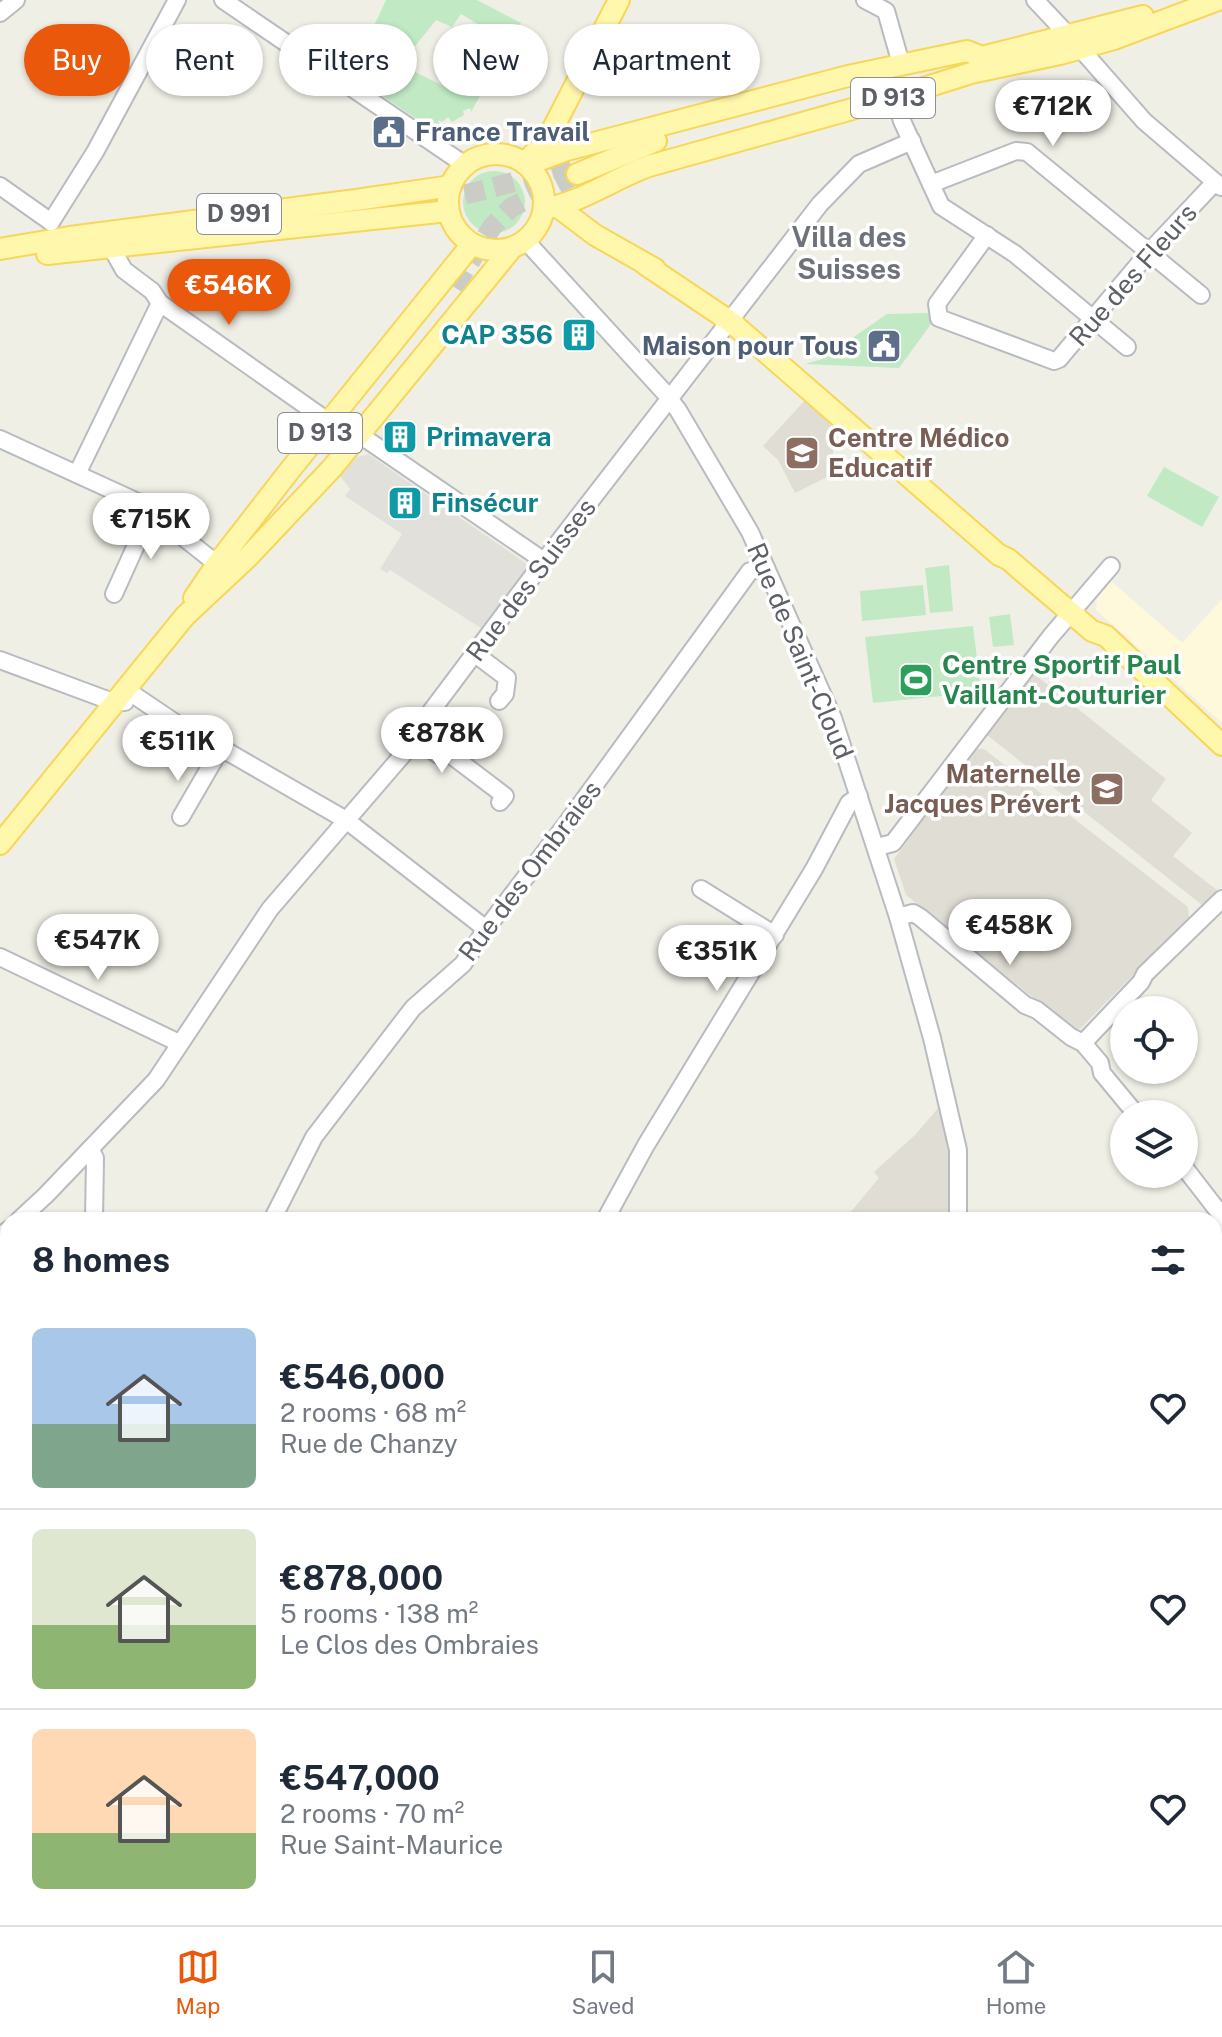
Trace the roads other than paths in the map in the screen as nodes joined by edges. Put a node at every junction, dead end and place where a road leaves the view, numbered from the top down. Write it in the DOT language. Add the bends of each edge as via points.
graph roads {
  1 [pos="16,0"];
  2 [pos="177,0"];
  3 [pos="223,0"];
  4 [pos="619,0"];
  5 [pos="1212,2"];
  6 [pos="876,3"];
  7 [pos="1040,6"];
  8 [pos="0,13"];
  9 [pos="1074,41"];
  10 [pos="1107,41"];
  11 [pos="901,64"];
  12 [pos="977,65"];
  13 [pos="1103,75"];
  14 [pos="848,76"];
  15 [pos="871,81"];
  16 [pos="895,97"];
  17 [pos="912,141"];
  18 [pos="525,164"];
  19 [pos="465,165"];
  20 [pos="931,184"];
  21 [pos="1219,185"];
  22 [pos="0,186"];
  23 [pos="451,186"];
  24 [pos="406,206"];
  25 [pos="551,208"];
  26 [pos="448,211"];
  27 [pos="53,231"];
  28 [pos="987,235"];
  29 [pos="472,244"];
  30 [pos="518,244"];
  31 [pos="111,247"];
  32 [pos="0,249"];
  33 [pos="1149,252"];
  34 [pos="0,259"];
  35 [pos="1201,295"];
  36 [pos="160,303"];
  37 [pos="734,318"];
  38 [pos="1093,319"];
  39 [pos="1127,347"];
  40 [pos="670,399"];
  41 [pos="329,422"];
  42 [pos="0,439"];
  43 [pos="350,440"];
  44 [pos="77,474"];
  45 [pos="151,512"];
  46 [pos="544,561"];
  47 [pos="217,564"];
  48 [pos="1111,566"];
  49 [pos="766,568"];
  50 [pos="114,594"];
  51 [pos="200,597"];
  52 [pos="1070,613"];
  53 [pos="1092,631"];
  54 [pos="474,653"];
  55 [pos="0,660"];
  56 [pos="119,696"];
  57 [pos="499,701"];
  58 [pos="411,738"];
  59 [pos="1222,745"];
  60 [pos="211,753"];
  61 [pos="1222,756"];
  62 [pos="507,795"];
  63 [pos="859,796"];
  64 [pos="181,817"];
  65 [pos="18,819"];
  66 [pos="346,820"];
  67 [pos="0,834"];
  68 [pos="0,844"];
  69 [pos="877,847"];
  70 [pos="701,889"];
  71 [pos="1222,899"];
  72 [pos="898,917"];
  73 [pos="486,929"];
  74 [pos="775,935"];
  75 [pos="0,957"];
  76 [pos="179,1043"];
  77 [pos="1083,1043"];
  78 [pos="1124,1100"];
  79 [pos="90,1149"];
  80 [pos="1198,1185"];
  81 [pos="28,1212"];
  82 [pos="94,1212"];
  83 [pos="276,1212"];
  84 [pos="609,1212"];
  85 [pos="958,1212"];
  86 [pos="1219,1212"];
  1 -- 8 [label="street"];
  2 -- 27 [label="street"];
  3 -- 19 [label="street"];
  4 -- 18 [label="main road" via="546,142"];
  5 -- 9 [label="main road, D 913" via="1191,3"];
  5 -- 10 [label="main road, D 913"];
  6 -- 11 [label="street" via="888,16"];
  7 -- 9 [label="street"];
  9 -- 10 [label="main road, D 913"];
  9 -- 12 [label="main road, D 913"];
  9 -- 13 [label="street"];
  10 -- 13 [label="street"];
  11 -- 12 [label="main road, D 913" via="967,51"];
  11 -- 14 [label="main road, D 913"];
  12 -- 15 [label="main road, D 913"];
  12 -- 15 [label="main road, D 913" via="580,172 637,143"];
  12 -- 16 [label="main road, D 913"];
  13 -- 21 [label="street" via="1144,121"];
  14 -- 15 [label="main road"];
  14 -- 18 [label="main road, D 913"];
  16 -- 17 [label="street"];
  16 -- 25 [label="main road, D 913" via="649,166"];
  17 -- 20 [label="street"];
  17 -- 37 [label="street, Rue des Suisses" via="859,164 820,204"];
  18 -- 19 [label="main road" via="500,154"];
  18 -- 25 [label="main road"];
  19 -- 23 [label="main road"];
  20 -- 28 [label="street" via="945,210"];
  20 -- 33 [label="street" via="1027,152"];
  21 -- 33 [label="street, Rue des Fleurs"];
  22 -- 27 [label="street"];
  23 -- 26 [label="main road"];
  23 -- 27 [label="main road, D 991" via="70,237"];
  24 -- 27 [label="main road" via="215,228"];
  25 -- 30 [label="main road"];
  25 -- 37 [label="main road"];
  26 -- 29 [label="main road" via="461,236"];
  26 -- 31 [label="main road, D 991"];
  27 -- 32 [label="main road, D 991"];
  28 -- 38 [label="street"];
  28 -- 38 [label="street, Rue des Fleurs" via="940,299 937,314 946,322 1047,360 1059,359"];
  29 -- 30 [label="main road" via="498,250"];
  29 -- 41 [label="main road, D 913"];
  30 -- 40 [label="street, Rue de Saint-Cloud"];
  30 -- 43 [label="main road, D 913"];
  31 -- 34 [label="main road, D 991"];
  31 -- 36 [label="street" via="124,270"];
  33 -- 35 [label="street"];
  33 -- 38 [label="street, Rue des Fleurs"];
  36 -- 41 [label="street"];
  36 -- 44 [label="street"];
  37 -- 40 [label="street, Rue des Suisses"];
  37 -- 52 [label="main road"];
  38 -- 39 [label="street"];
  40 -- 46 [label="street, Rue des Suisses"];
  40 -- 49 [label="street, Rue de Saint-Cloud"];
  41 -- 47 [label="main road, D 913"];
  42 -- 44 [label="street"];
  43 -- 46 [label="street"];
  43 -- 51 [label="main road, D 913"];
  43 -- 51 [label="main road, D 913" via="457,290"];
  44 -- 45 [label="street"];
  45 -- 47 [label="street"];
  45 -- 50 [label="street"];
  46 -- 54 [label="street, Rue des Suisses"];
  47 -- 51 [label="main road, D 913"];
  48 -- 52 [label="street"];
  49 -- 63 [label="street, Rue de Saint-Cloud" via="833,718"];
  49 -- 73 [label="street, Rue des Ombraies" via="750,571"];
  51 -- 56 [label="main road, D 913"];
  52 -- 53 [label="main road"];
  52 -- 69 [label="street" via="893,843"];
  53 -- 59 [label="main road" via="1106,636"];
  53 -- 61 [label="main road" via="1096,645 1112,661"];
  54 -- 57 [label="street" via="507,678"];
  54 -- 58 [label="street, Rue des Suisses"];
  55 -- 56 [label="street"];
  56 -- 60 [label="street" via="142,701 196,735"];
  56 -- 65 [label="main road, D 913"];
  58 -- 62 [label="street" via="439,755 451,755"];
  58 -- 66 [label="street, Rue des Suisses" via="406,751"];
  60 -- 64 [label="street" via="214,760"];
  60 -- 66 [label="street" via="228,752"];
  63 -- 69 [label="street, Rue de Saint-Cloud"];
  63 -- 74 [label="street" via="849,803"];
  65 -- 67 [label="main road, D 913"];
  65 -- 68 [label="main road, D 913"];
  66 -- 73 [label="street"];
  66 -- 76 [label="street, Rue des Suisses" via="270,909"];
  69 -- 72 [label="street, Rue de Saint-Cloud"];
  70 -- 74 [label="street"];
  71 -- 77 [label="street"];
  72 -- 77 [label="street" via="920,917 1025,1005"];
  72 -- 85 [label="street, Rue de Saint-Cloud" via="958,1150"];
  73 -- 83 [label="street, Rue des Ombraies" via="463,964 413,1008 314,1137"];
  74 -- 84 [label="street"];
  75 -- 76 [label="street"];
  76 -- 79 [label="street, Rue des Suisses" via="156,1080"];
  77 -- 78 [label="street"];
  79 -- 81 [label="street, Rue des Suisses"];
  79 -- 82 [label="street" via="95,1158"];
  80 -- 86 [label="street"];
}
